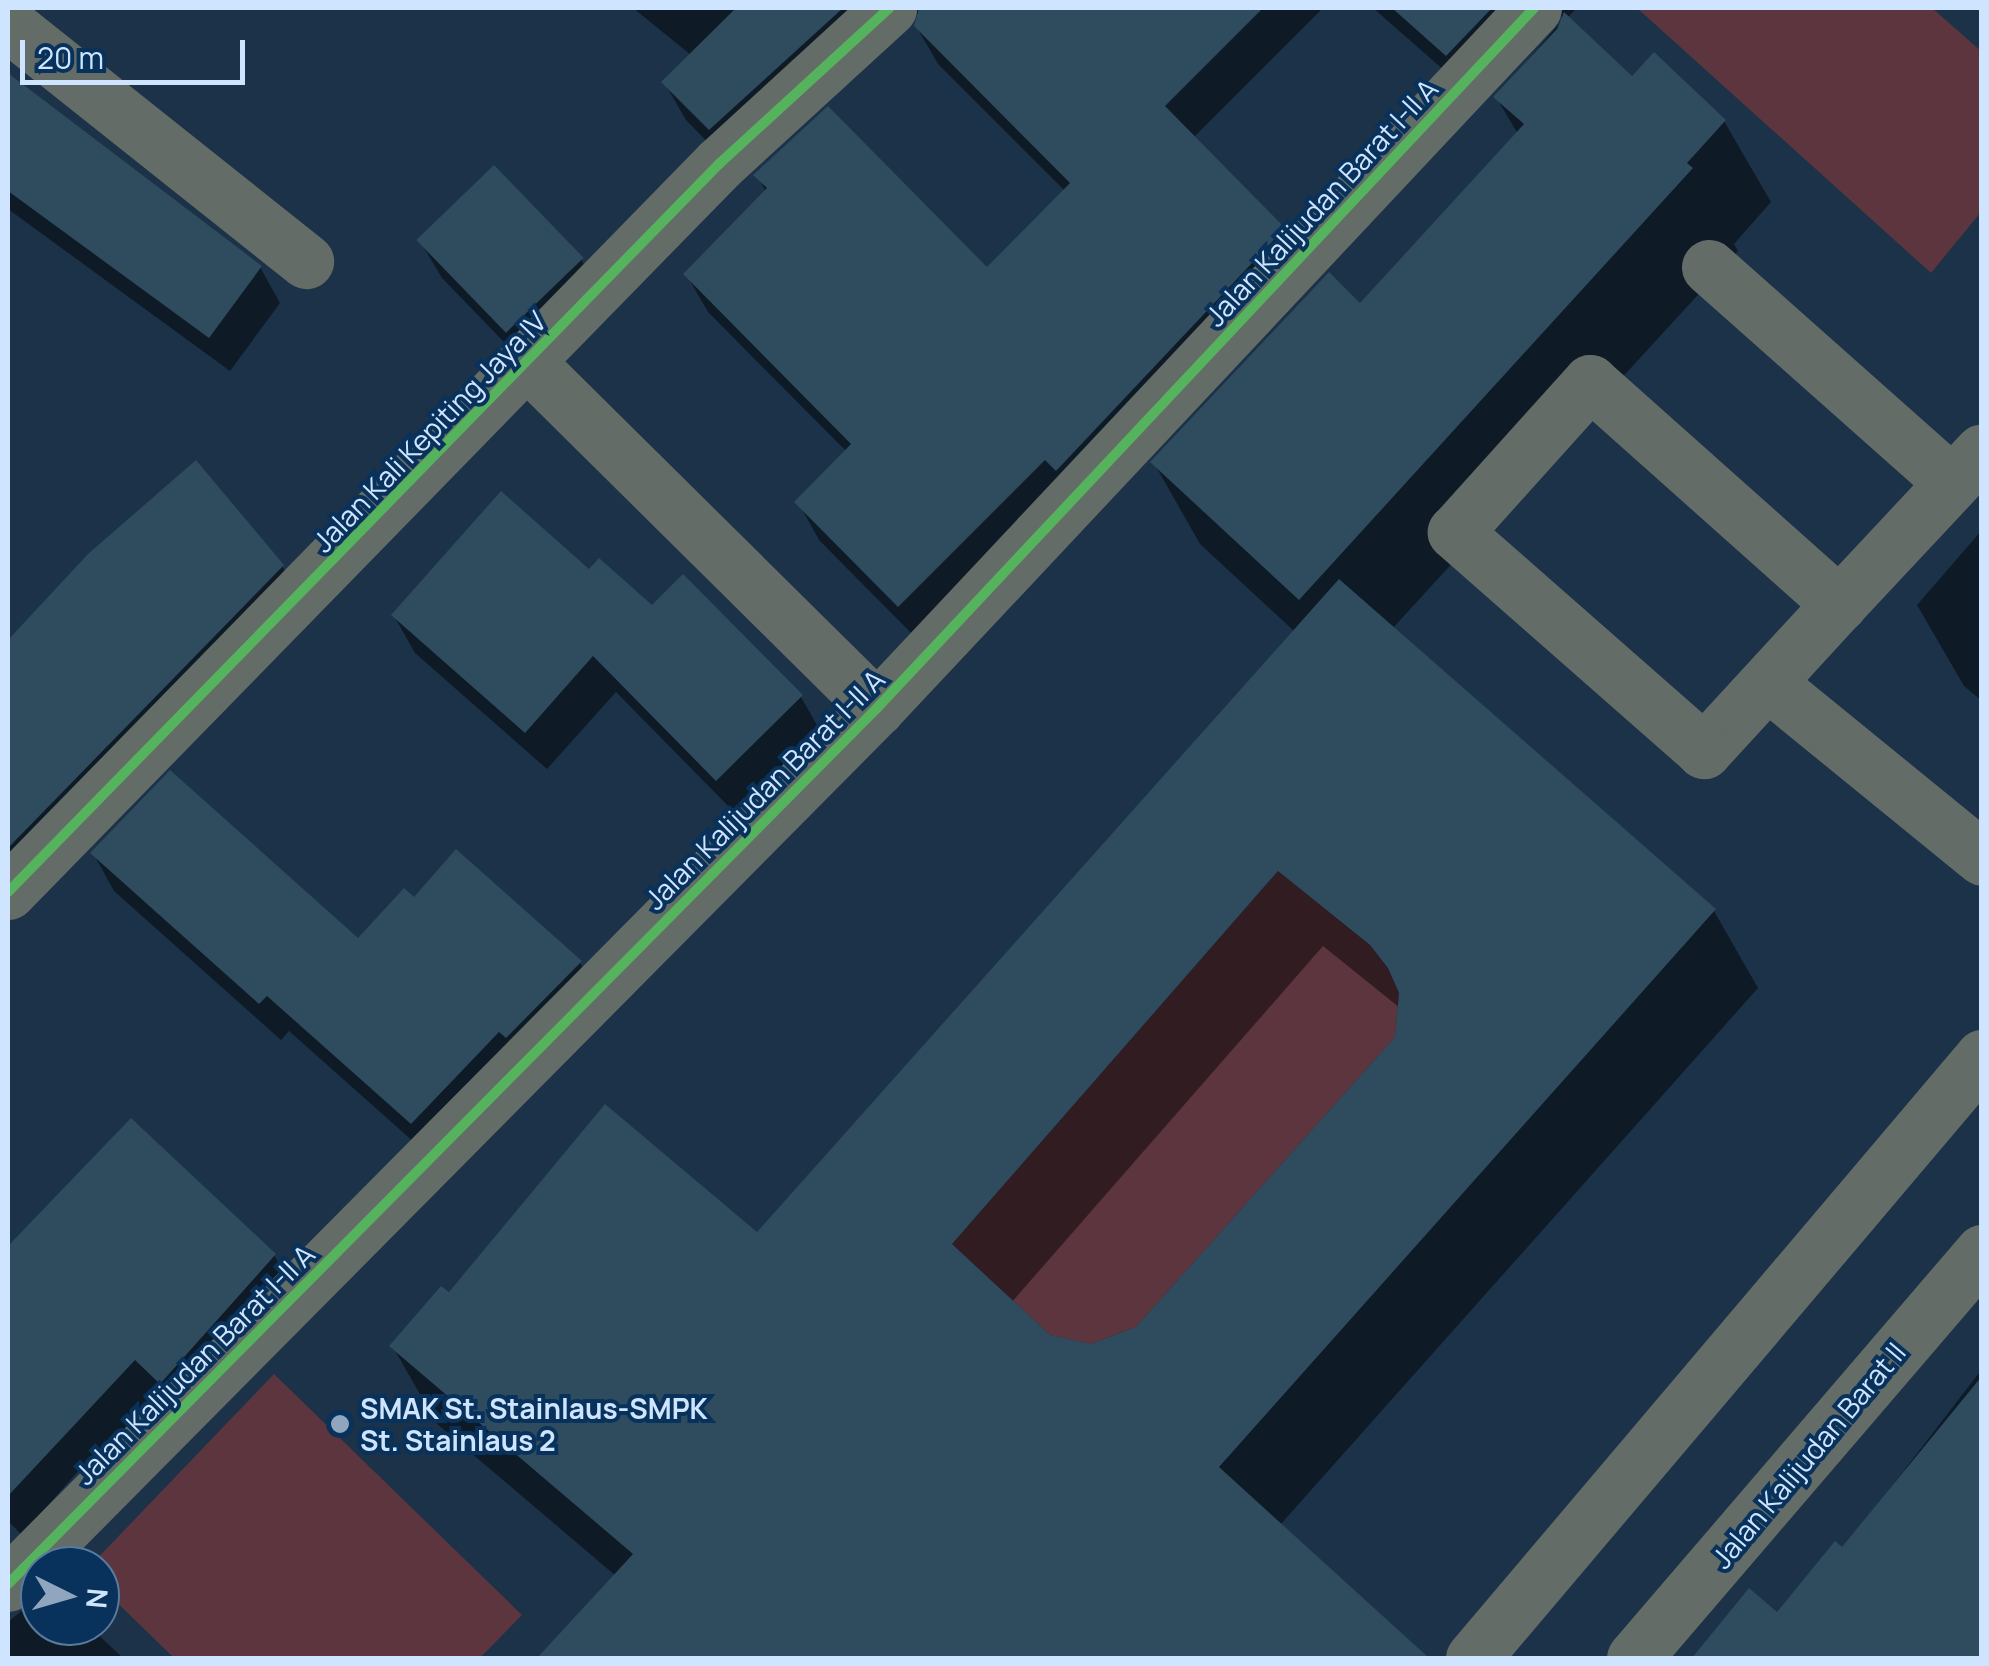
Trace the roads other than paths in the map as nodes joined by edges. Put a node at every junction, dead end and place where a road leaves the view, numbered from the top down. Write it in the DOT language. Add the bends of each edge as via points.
graph roads {
  1 [pos="889,8"];
  2 [pos="1534,8"];
  3 [pos="8,24"];
  4 [pos="306,261"];
  5 [pos="1709,267"];
  6 [pos="528,363"];
  7 [pos="1967,467"];
  8 [pos="1839,604"];
  9 [pos="1769,684"];
  10 [pos="877,708"];
  11 [pos="1982,858"];
  12 [pos="8,892"];
  13 [pos="1982,1057"];
  14 [pos="1982,1252"];
  15 [pos="8,1584"];
  16 [pos="1473,1658"];
  17 [pos="1634,1658"];
  1 -- 6 [label="street, Jalan Kali Kepiting Jaya IV" via="719,164"];
  2 -- 10 [label="street, Jalan Kalijudan Barat I-II A"];
  3 -- 4 [label="street"];
  5 -- 7 [label="street"];
  6 -- 10 [label="street"];
  6 -- 12 [label="street, Jalan Kali Kepiting Jaya IV"];
  7 -- 8 [label="street"];
  8 -- 9 [label="street"];
  8 -- 9 [label="street" via="1590,382 1455,532 1704,752"];
  9 -- 11 [label="street"];
  10 -- 15 [label="street, Jalan Kalijudan Barat I-II A"];
  13 -- 16 [label="street"];
  14 -- 17 [label="street, Jalan Kalijudan Barat II"];
}
